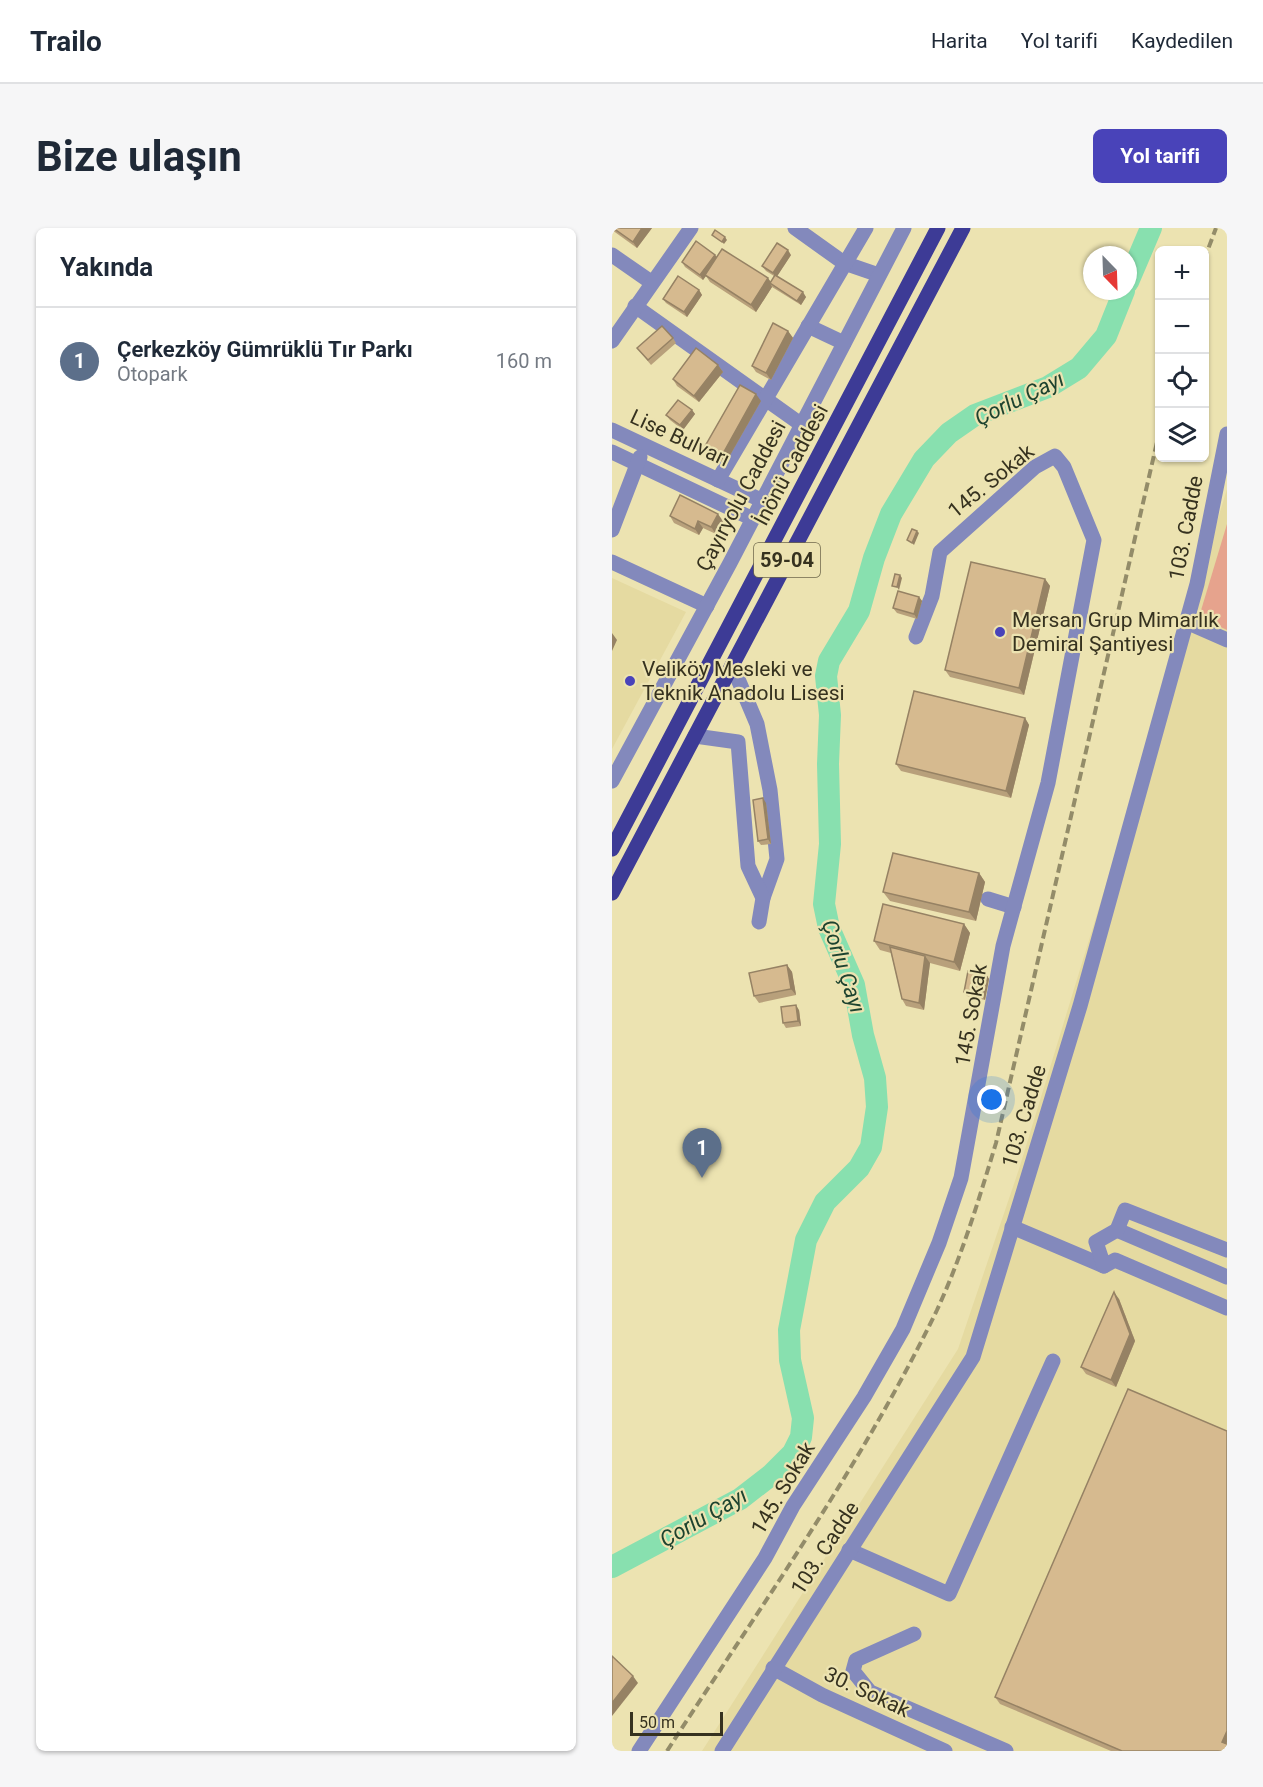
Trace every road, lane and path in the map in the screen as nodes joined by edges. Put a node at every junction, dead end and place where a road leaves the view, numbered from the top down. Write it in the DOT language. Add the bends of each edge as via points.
graph roads {
  1 [pos="691,228"];
  2 [pos="795,228"];
  3 [pos="866,228"];
  4 [pos="903,228"];
  5 [pos="938,228"];
  6 [pos="963,228"];
  7 [pos="612,255"];
  8 [pos="844,263"];
  9 [pos="879,275"];
  10 [pos="651,282"];
  11 [pos="635,306"];
  12 [pos="808,326"];
  13 [pos="612,341"];
  14 [pos="844,343"];
  15 [pos="765,400"];
  16 [pos="802,425"];
  17 [pos="612,430"];
  18 [pos="1227,434"];
  19 [pos="642,444"];
  20 [pos="612,452"];
  21 [pos="639,465"];
  22 [pos="718,480"];
  23 [pos="763,501"];
  24 [pos="753,519"];
  25 [pos="612,530"];
  26 [pos="612,562"];
  27 [pos="707,606"];
  28 [pos="1186,622"];
  29 [pos="916,637"];
  30 [pos="1227,640"];
  31 [pos="732,665"];
  32 [pos="695,736"];
  33 [pos="613,778"];
  34 [pos="612,849"];
  35 [pos="612,893"];
  36 [pos="763,898"];
  37 [pos="988,899"];
  38 [pos="1014,907"];
  39 [pos="759,922"];
  40 [pos="1012,1227"];
  41 [pos="1117,1230"];
  42 [pos="1227,1251"];
  43 [pos="1104,1266"];
  44 [pos="1227,1277"];
  45 [pos="1227,1308"];
  46 [pos="1053,1361"];
  47 [pos="849,1550"];
  48 [pos="914,1634"];
  49 [pos="773,1668"];
  50 [pos="639,1751"];
  51 [pos="722,1751"];
  52 [pos="945,1751"];
  53 [pos="1006,1751"];
  1 -- 10 [label="street"];
  2 -- 8 [label="street"];
  3 -- 8 [label="street"];
  4 -- 9 [label="street, Çayıryolu Caddesi"];
  5 -- 34 [label="main road, İnönü Caddesi / 59-04"];
  6 -- 31 [label="main road, 59-04"];
  7 -- 10 [label="street"];
  8 -- 9 [label="street"];
  8 -- 12 [label="street"];
  9 -- 14 [label="street, Çayıryolu Caddesi"];
  10 -- 11 [label="street"];
  11 -- 13 [label="street"];
  11 -- 15 [label="street"];
  12 -- 14 [label="street"];
  12 -- 15 [label="street"];
  14 -- 16 [label="street, Çayıryolu Caddesi"];
  15 -- 16 [label="street"];
  15 -- 22 [label="street"];
  16 -- 23 [label="street, Çayıryolu Caddesi"];
  17 -- 19 [label="street, Lise Bulvarı"];
  18 -- 28 [label="street, 103. Cadde"];
  19 -- 21 [label="street"];
  19 -- 22 [label="street, Lise Bulvarı"];
  20 -- 21 [label="street, Lise Bulvarı"];
  21 -- 24 [label="street, Lise Bulvarı"];
  21 -- 25 [label="street"];
  22 -- 23 [label="street, Lise Bulvarı"];
  23 -- 24 [label="street, Çayıryolu Caddesi"];
  24 -- 27 [label="street, Çayıryolu Caddesi"];
  26 -- 27 [label="street"];
  27 -- 33 [label="street, Çayıryolu Caddesi"];
  28 -- 30 [label="street"];
  28 -- 40 [label="street, 103. Cadde" via="1080,1006"];
  29 -- 38 [label="street, 145. Sokak" via="932,596 940,552 1035,467 1055,456 1064,467 1094,540 1048,783"];
  31 -- 32 [label="main road, 59-04"];
  31 -- 36 [label="street" via="757,724 770,790 777,859"];
  32 -- 35 [label="main road, 59-04"];
  32 -- 36 [label="street" via="738,742 748,866"];
  36 -- 39 [label="street"];
  37 -- 38 [label="street"];
  38 -- 50 [label="street, 145. Sokak" via="1003,946 962,1178 903,1329 765,1558"];
  40 -- 43 [label="street"];
  40 -- 47 [label="street, 103. Cadde" via="973,1357"];
  41 -- 42 [label="street" via="1125,1210"];
  41 -- 43 [label="street" via="1096,1242"];
  41 -- 44 [label="street"];
  43 -- 45 [label="street" via="1116,1260"];
  46 -- 47 [label="street" via="949,1594"];
  47 -- 49 [label="street, 103. Cadde"];
  48 -- 53 [label="street" via="856,1660 853,1671 859,1681 870,1692"];
  49 -- 51 [label="street, 103. Cadde"];
  49 -- 52 [label="street, 30. Sokak" via="822,1695"];
}
